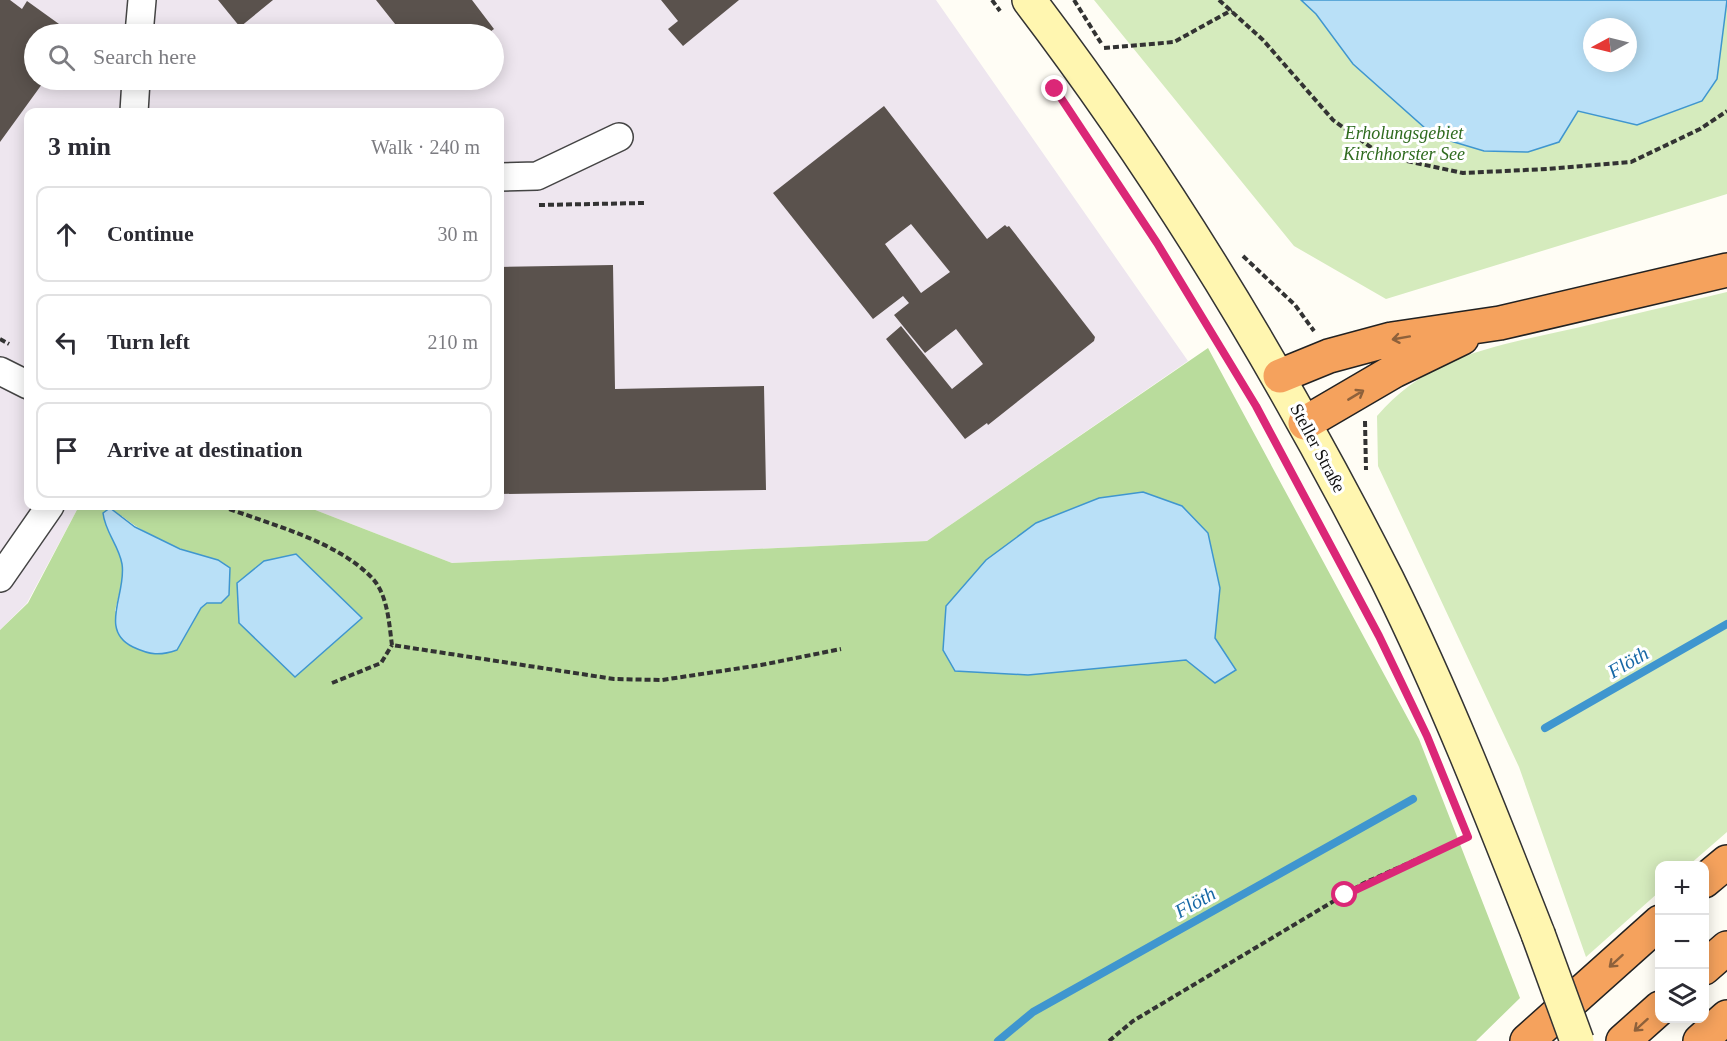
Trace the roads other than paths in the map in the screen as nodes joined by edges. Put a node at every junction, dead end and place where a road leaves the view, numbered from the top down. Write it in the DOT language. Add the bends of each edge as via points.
graph roads {
  1 [pos="142,0"];
  2 [pos="1016,8"];
  3 [pos="140,24"];
  4 [pos="135,90"];
  5 [pos="134,108"];
  6 [pos="620,137"];
  7 [pos="504,177"];
  8 [pos="1727,270"];
  9 [pos="1500,323"];
  10 [pos="0,371"];
  11 [pos="1280,376"];
  12 [pos="24,383"];
  13 [pos="1305,423"];
  14 [pos="47,510"];
  15 [pos="0,578"];
  16 [pos="1727,862"];
  17 [pos="1709,877"];
  18 [pos="1655,925"];
  19 [pos="1727,948"];
  20 [pos="1709,964"];
  21 [pos="1655,1012"];
  22 [pos="1727,1017"];
  23 [pos="1527,1041"];
  24 [pos="1577,1041"];
  25 [pos="1623,1041"];
  26 [pos="1700,1041"];
  1 -- 3 [label="street"];
  2 -- 11 [label="main road, Steller Straße" via="1094,89 1184,221"];
  4 -- 5 [label="street"];
  6 -- 7 [label="street" via="537,176"];
  8 -- 9 [label="highway"];
  9 -- 11 [label="highway, one-way" via="1392,339 1329,356"];
  13 -- 9 [label="highway, one-way" via="1446,344"];
  10 -- 12 [label="street"];
  11 -- 13 [label="main road, Steller Straße"];
  13 -- 24 [label="main road, Steller Straße, bridge" via="1438,687 1539,934"];
  14 -- 15 [label="street"];
  16 -- 17 [label="highway"];
  18 -- 23 [label="highway, one-way"];
  19 -- 20 [label="highway"];
  21 -- 25 [label="highway, one-way"];
  22 -- 26 [label="highway"];
}
